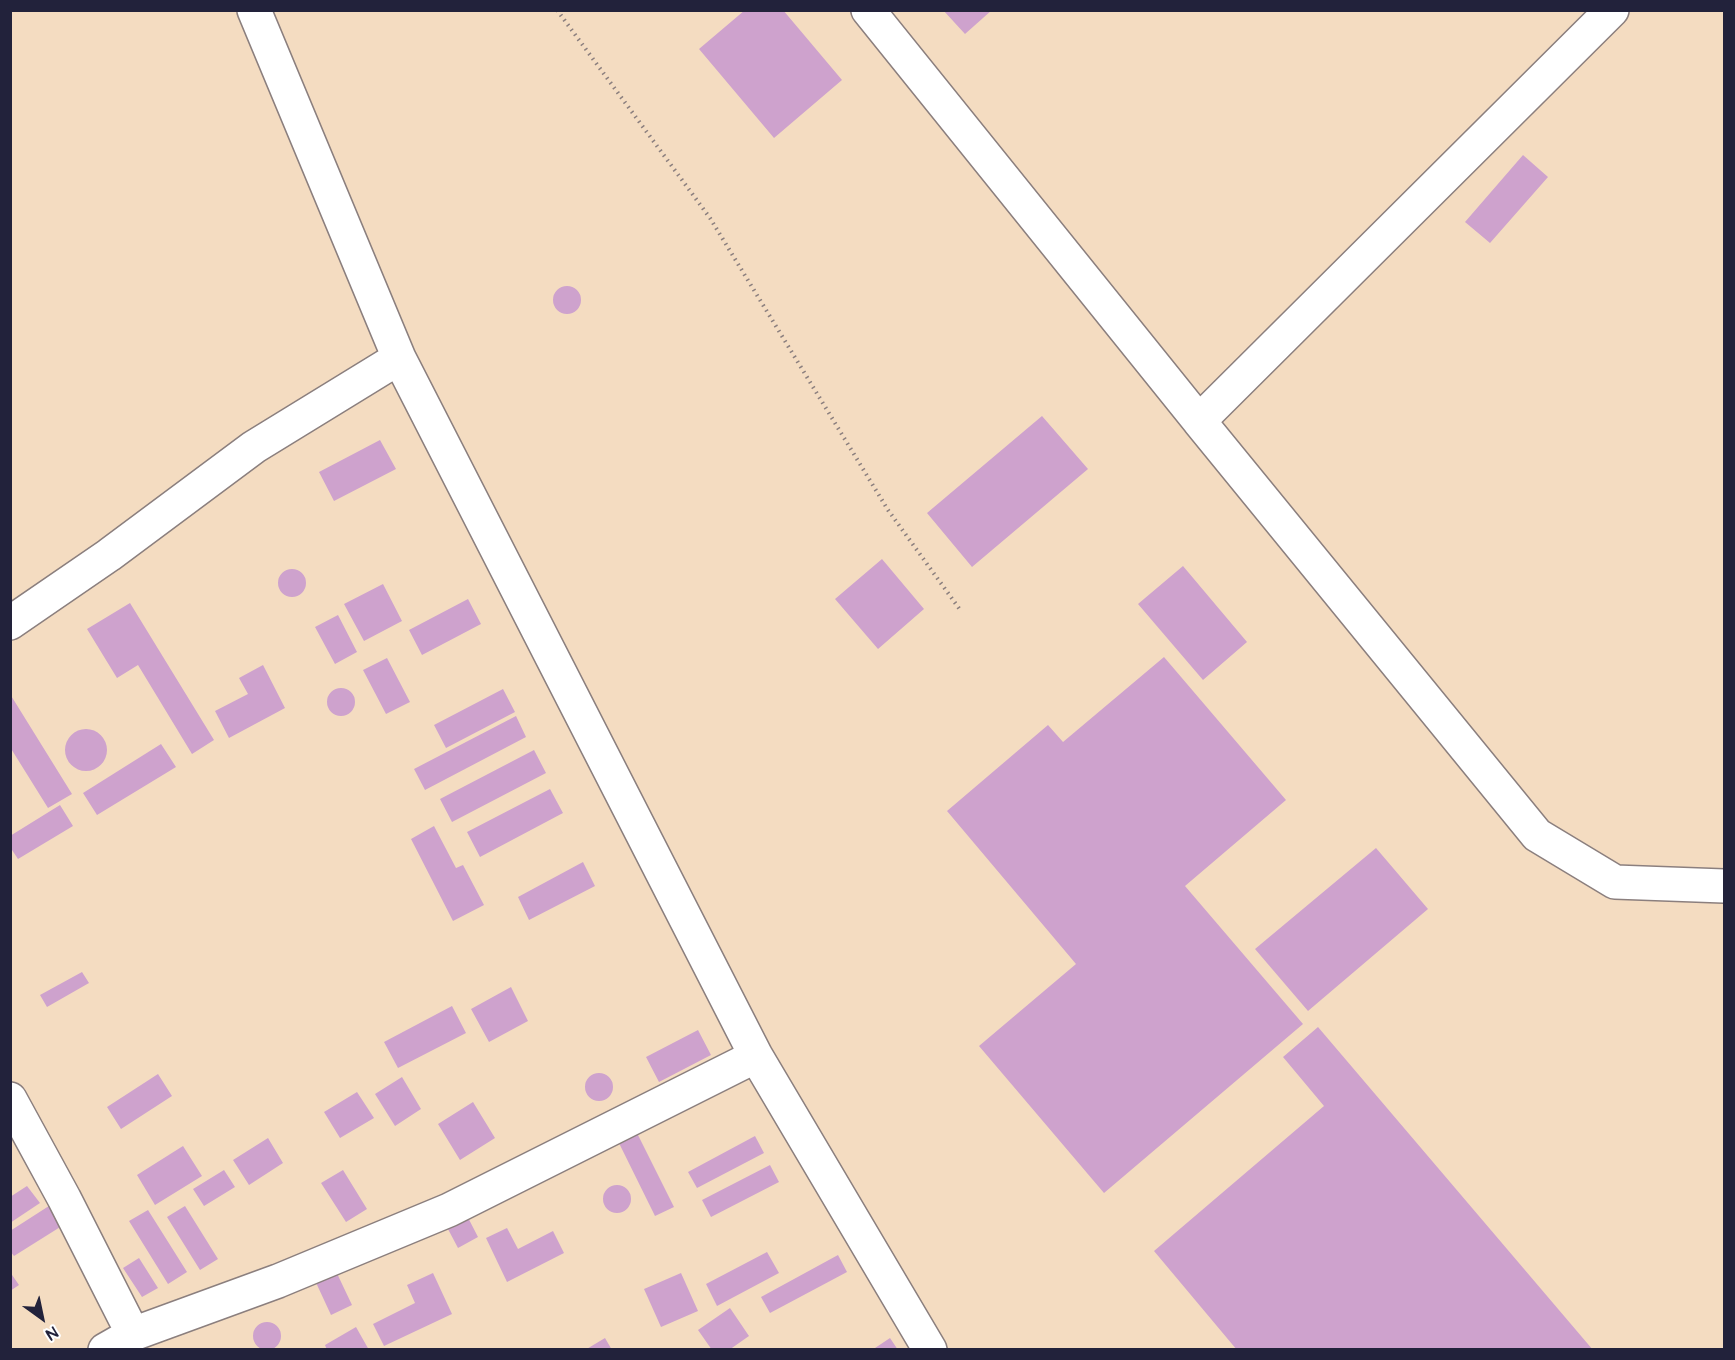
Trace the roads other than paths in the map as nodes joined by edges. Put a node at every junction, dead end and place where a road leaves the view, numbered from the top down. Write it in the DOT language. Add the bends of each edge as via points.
graph roads {
  1 [pos="254,10"];
  2 [pos="868,10"];
  3 [pos="1612,10"];
  4 [pos="399,358"];
  5 [pos="1199,421"];
  6 [pos="10,623"];
  7 [pos="1725,886"];
  8 [pos="756,1056"];
  9 [pos="10,1099"];
  10 [pos="133,1334"];
  11 [pos="105,1350"];
  12 [pos="930,1350"];
  1 -- 4 [label="street"];
  2 -- 5 [label="street"];
  3 -- 5 [label="street"];
  4 -- 6 [label="street" via="254,447"];
  4 -- 8 [label="street"];
  5 -- 7 [label="street" via="1537,835 1615,882"];
  8 -- 10 [label="street" via="449,1210 278,1281"];
  8 -- 12 [label="street"];
  9 -- 10 [label="street"];
  10 -- 11 [label="street"];
}
